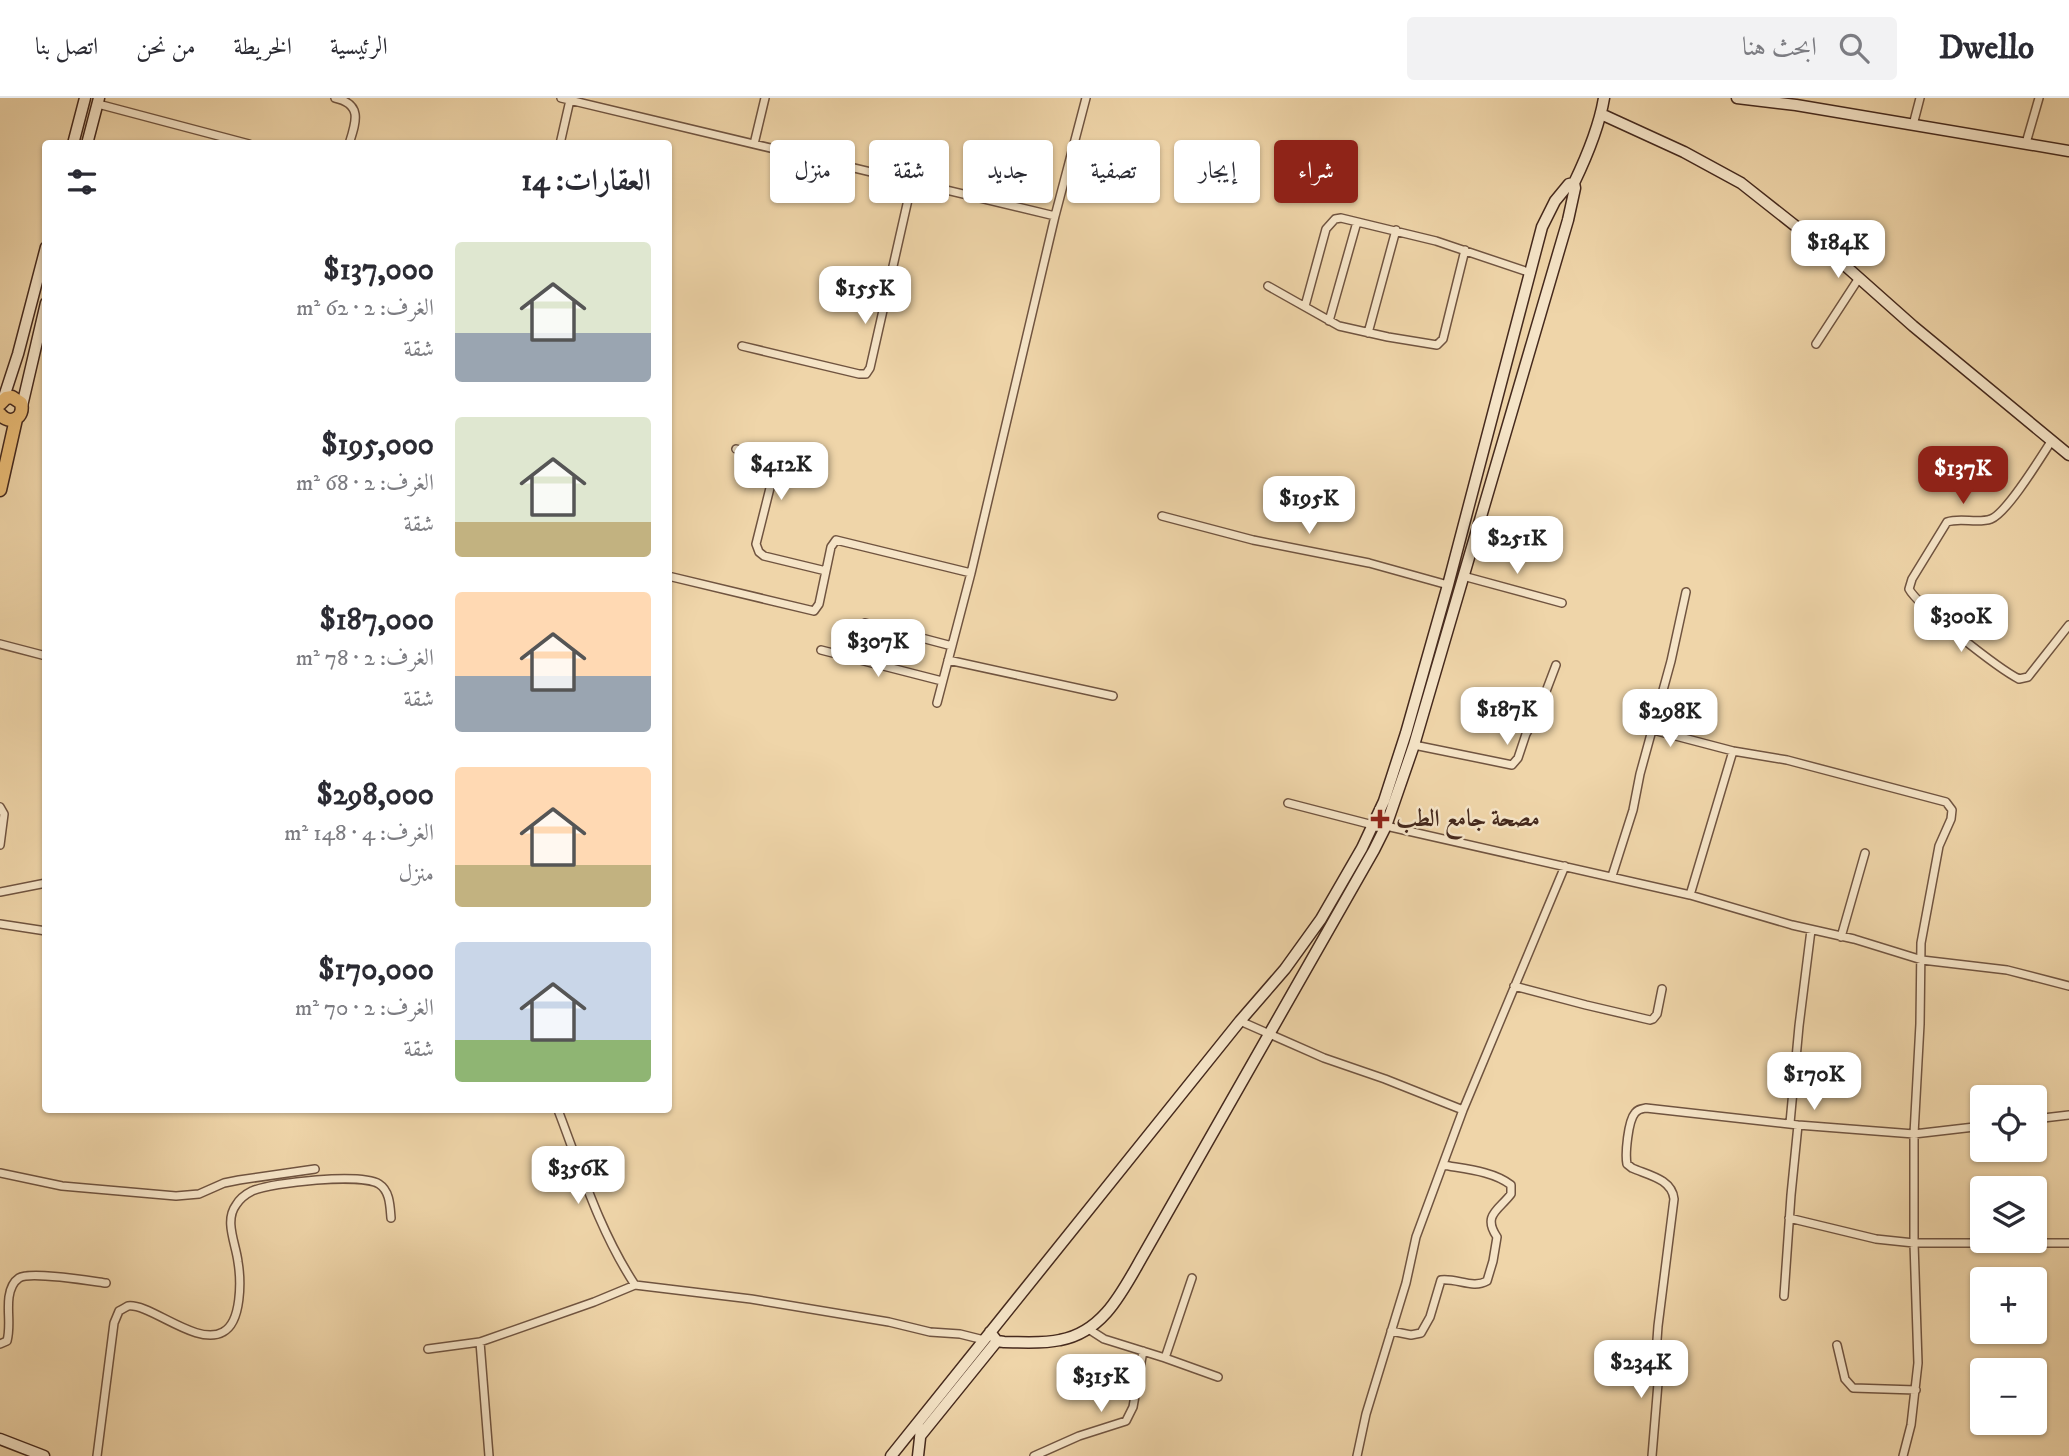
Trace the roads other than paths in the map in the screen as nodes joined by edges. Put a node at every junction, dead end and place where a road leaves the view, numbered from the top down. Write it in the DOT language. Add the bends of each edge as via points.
graph roads {
  1 [pos="85,98"];
  2 [pos="338,98"];
  3 [pos="561,98"];
  4 [pos="765,98"];
  5 [pos="1086,98"];
  6 [pos="1604,98"];
  7 [pos="1737,98"];
  8 [pos="1765,98"];
  9 [pos="1920,98"];
  10 [pos="2039,98"];
  11 [pos="574,100"];
  12 [pos="99,101"];
  13 [pos="1816,103"];
  14 [pos="1796,106"];
  15 [pos="1601,114"];
  16 [pos="1913,125"];
  17 [pos="74,140"];
  18 [pos="88,140"];
  19 [pos="235,140"];
  20 [pos="350,140"];
  21 [pos="562,140"];
  22 [pos="2026,143"];
  23 [pos="754,145"];
  24 [pos="2069,151"];
  25 [pos="869,172"];
  26 [pos="1574,183"];
  27 [pos="949,191"];
  28 [pos="907,203"];
  29 [pos="1055,216"];
  30 [pos="1357,222"];
  31 [pos="1395,230"];
  32 [pos="1465,250"];
  33 [pos="42,262"];
  34 [pos="1531,273"];
  35 [pos="1859,278"];
  36 [pos="1268,286"];
  37 [pos="1305,306"];
  38 [pos="42,320"];
  39 [pos="1329,321"];
  40 [pos="1368,333"];
  41 [pos="1816,344"];
  42 [pos="741,346"];
  43 [pos="1,402"];
  44 [pos="22,406"];
  45 [pos="0,415"];
  46 [pos="16,419"];
  47 [pos="1490,428"];
  48 [pos="1505,431"];
  49 [pos="2052,440"];
  50 [pos="736,449"];
  51 [pos="2069,455"];
  52 [pos="0,489"];
  53 [pos="1162,516"];
  54 [pos="826,571"];
  55 [pos="971,573"];
  56 [pos="1463,576"];
  57 [pos="672,577"];
  58 [pos="1448,585"];
  59 [pos="1686,592"];
  60 [pos="1562,603"];
  61 [pos="865,622"];
  62 [pos="2069,625"];
  63 [pos="0,644"];
  64 [pos="952,646"];
  65 [pos="821,650"];
  66 [pos="42,655"];
  67 [pos="948,660"];
  68 [pos="1556,665"];
  69 [pos="942,681"];
  70 [pos="1113,696"];
  71 [pos="937,704"];
  72 [pos="1653,730"];
  73 [pos="1414,745"];
  74 [pos="1733,751"];
  75 [pos="1288,803"];
  76 [pos="0,807"];
  77 [pos="1373,825"];
  78 [pos="1386,826"];
  79 [pos="0,845"];
  80 [pos="1865,853"];
  81 [pos="1565,866"];
  82 [pos="1612,876"];
  83 [pos="42,884"];
  84 [pos="0,892"];
  85 [pos="1690,895"];
  86 [pos="0,924"];
  87 [pos="42,930"];
  88 [pos="1811,930"];
  89 [pos="1842,937"];
  90 [pos="1305,942"];
  91 [pos="1319,949"];
  92 [pos="1922,960"];
  93 [pos="1514,986"];
  94 [pos="2069,986"];
  95 [pos="1662,989"];
  96 [pos="1240,1021"];
  97 [pos="1269,1034"];
  98 [pos="1463,1110"];
  99 [pos="559,1113"];
  100 [pos="2069,1115"];
  101 [pos="2047,1118"];
  102 [pos="1794,1124"];
  103 [pos="1970,1128"];
  104 [pos="1914,1134"];
  105 [pos="1443,1165"];
  106 [pos="315,1169"];
  107 [pos="0,1173"];
  108 [pos="391,1218"];
  109 [pos="1790,1218"];
  110 [pos="1914,1243"];
  111 [pos="2069,1243"];
  112 [pos="1192,1278"];
  113 [pos="106,1283"];
  114 [pos="635,1284"];
  115 [pos="1784,1296"];
  116 [pos="1090,1330"];
  117 [pos="1391,1331"];
  118 [pos="990,1338"];
  119 [pos="480,1342"];
  120 [pos="0,1344"];
  121 [pos="1837,1345"];
  122 [pos="428,1349"];
  123 [pos="1143,1351"];
  124 [pos="1166,1358"];
  125 [pos="1218,1377"];
  126 [pos="1916,1390"];
  127 [pos="920,1419"];
  128 [pos="921,1435"];
  129 [pos="0,1439"];
  130 [pos="44,1456"];
  131 [pos="97,1456"];
  132 [pos="489,1456"];
  133 [pos="891,1456"];
  134 [pos="918,1456"];
  135 [pos="1034,1456"];
  136 [pos="1357,1456"];
  137 [pos="1652,1456"];
  138 [pos="1903,1456"];
  1 -- 17 [label="street"];
  2 -- 20 [label="street" via="348,102 354,112"];
  3 -- 11 [label="street"];
  4 -- 23 [label="street"];
  5 -- 29 [label="street"];
  6 -- 15 [label="street"];
  7 -- 14 [label="street"];
  8 -- 14 [label="street"];
  9 -- 16 [label="street"];
  10 -- 22 [label="street"];
  11 -- 21 [label="street"];
  11 -- 23 [label="street"];
  12 -- 18 [label="street"];
  12 -- 19 [label="street"];
  13 -- 14 [label="street"];
  13 -- 16 [label="street"];
  15 -- 26 [label="street"];
  15 -- 35 [label="street" via="1741,183"];
  16 -- 22 [label="street"];
  22 -- 24 [label="street"];
  23 -- 25 [label="street"];
  26 -- 34 [label="street" via="1562,191 1547,216"];
  26 -- 48 [label="street" via="1568,220"];
  27 -- 29 [label="street"];
  28 -- 42 [label="street" via="866,374"];
  29 -- 55 [label="street"];
  30 -- 31 [label="street"];
  30 -- 37 [label="street" via="1341,218 1329,224"];
  30 -- 39 [label="street"];
  31 -- 32 [label="street"];
  31 -- 40 [label="street"];
  32 -- 34 [label="street"];
  32 -- 40 [label="street" via="1440,343"];
  33 -- 43 [label="street"];
  34 -- 47 [label="street"];
  35 -- 41 [label="street"];
  35 -- 49 [label="street"];
  36 -- 37 [label="street"];
  37 -- 39 [label="street"];
  38 -- 44 [label="street"];
  39 -- 40 [label="street"];
  43 -- 44 [label="main road" via="16,398"];
  44 -- 46 [label="main road"];
  45 -- 46 [label="main road"];
  46 -- 52 [label="main road"];
  47 -- 48 [label="street"];
  47 -- 58 [label="street"];
  48 -- 56 [label="street"];
  49 -- 51 [label="street"];
  49 -- 62 [label="street" via="1995,518 1947,522 1909,589 2019,679 2028,677"];
  50 -- 54 [label="street" via="773,458 776,464 756,544 759,552"];
  53 -- 58 [label="street"];
  54 -- 55 [label="street" via="833,542 840,540"];
  54 -- 57 [label="street" via="814,611"];
  55 -- 64 [label="street"];
  56 -- 60 [label="street"];
  56 -- 73 [label="street"];
  58 -- 77 [label="street" via="1406,733"];
  59 -- 72 [label="street"];
  61 -- 64 [label="street"];
  63 -- 66 [label="street"];
  64 -- 67 [label="street"];
  65 -- 69 [label="street"];
  67 -- 69 [label="street"];
  67 -- 70 [label="street"];
  68 -- 73 [label="street" via="1512,765"];
  69 -- 71 [label="street"];
  72 -- 74 [label="street"];
  72 -- 82 [label="street"];
  73 -- 78 [label="street"];
  74 -- 85 [label="street"];
  74 -- 92 [label="street" via="1787,760 1950,806 1952,814 1939,846 1923,933"];
  75 -- 77 [label="street"];
  76 -- 79 [label="street" via="4,814"];
  77 -- 90 [label="street" via="1335,898"];
  78 -- 81 [label="street"];
  78 -- 91 [label="street"];
  80 -- 89 [label="street"];
  81 -- 82 [label="street"];
  81 -- 93 [label="street"];
  82 -- 85 [label="street"];
  83 -- 84 [label="street"];
  85 -- 88 [label="street"];
  86 -- 87 [label="street"];
  88 -- 89 [label="street"];
  88 -- 102 [label="street" via="1799,1026"];
  89 -- 92 [label="street"];
  90 -- 91 [label="street"];
  90 -- 96 [label="street"];
  91 -- 97 [label="street"];
  92 -- 94 [label="street" via="2007,970"];
  92 -- 104 [label="street"];
  93 -- 95 [label="street" via="1650,1020 1657,1014"];
  93 -- 98 [label="street"];
  96 -- 97 [label="street"];
  96 -- 118 [label="street"];
  97 -- 98 [label="street"];
  97 -- 116 [label="street" via="1119,1296"];
  98 -- 105 [label="street"];
  99 -- 114 [label="street" via="596,1213"];
  100 -- 101 [label="street"];
  102 -- 104 [label="street"];
  102 -- 109 [label="street"];
  102 -- 137 [label="street" via="1646,1108 1631,1120 1627,1164 1666,1183 1674,1199 1658,1326 1660,1359"];
  103 -- 104 [label="street"];
  104 -- 110 [label="street"];
  105 -- 117 [label="street" via="1416,1237"];
  105 -- 117 [label="street" via="1481,1172 1511,1185 1510,1198 1491,1220 1497,1237 1490,1272 1487,1281 1479,1285 1441,1280 1421,1333"];
  106 -- 107 [label="street" via="239,1180 199,1194 176,1196 62,1186"];
  108 -- 131 [label="street" via="389,1198 381,1185 368,1180 300,1181 251,1192 238,1201 231,1225 240,1284 237,1311 229,1328 210,1335 176,1326 140,1307 118,1311"];
  109 -- 110 [label="street" via="1875,1239"];
  109 -- 115 [label="street"];
  110 -- 111 [label="street"];
  110 -- 126 [label="street"];
  112 -- 124 [label="street"];
  113 -- 120 [label="street" via="19,1278 9,1297 9,1331"];
  114 -- 118 [label="street"];
  114 -- 119 [label="street"];
  116 -- 118 [label="street" via="1062,1340"];
  116 -- 123 [label="street"];
  117 -- 136 [label="street"];
  118 -- 127 [label="street"];
  118 -- 128 [label="street"];
  119 -- 122 [label="street"];
  119 -- 132 [label="street"];
  121 -- 126 [label="street" via="1845,1379 1853,1388"];
  123 -- 124 [label="street"];
  123 -- 135 [label="street" via="1126,1421"];
  124 -- 125 [label="street"];
  126 -- 138 [label="street"];
  127 -- 128 [label="street"];
  127 -- 133 [label="street"];
  128 -- 134 [label="street"];
  129 -- 130 [label="street"];
}
